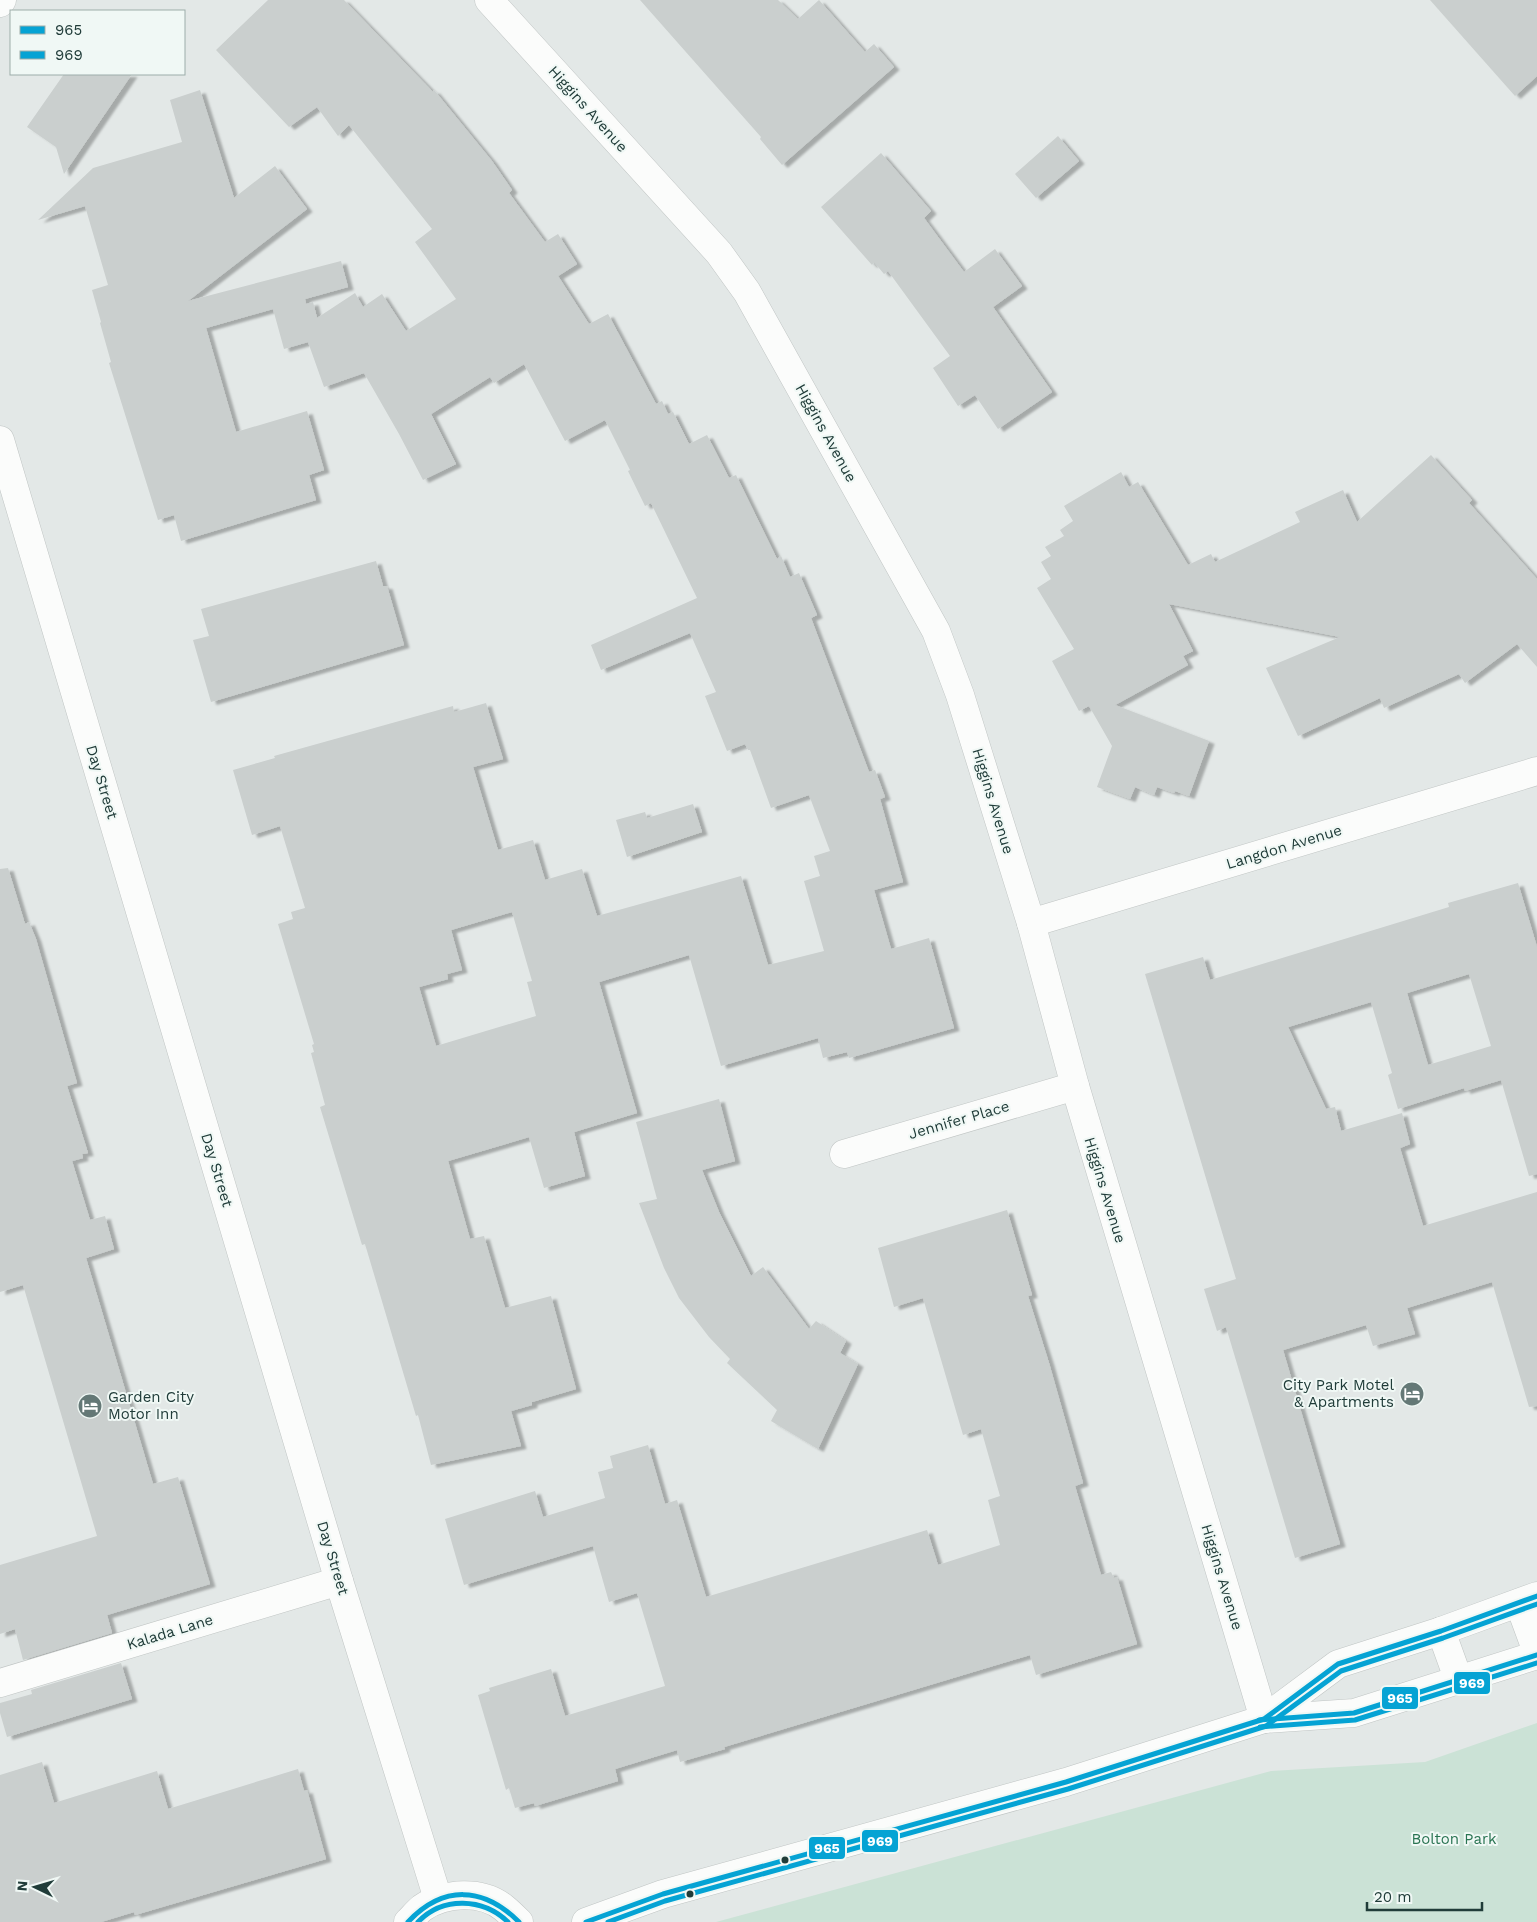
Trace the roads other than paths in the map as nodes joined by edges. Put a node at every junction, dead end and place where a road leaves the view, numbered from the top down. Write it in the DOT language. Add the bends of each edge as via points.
graph roads {
  1 [pos="489,0"];
  2 [pos="0,440"];
  3 [pos="1537,771"];
  4 [pos="1030,923"];
  5 [pos="1074,1086"];
  6 [pos="844,1154"];
  7 [pos="339,1581"];
  8 [pos="1528,1600"];
  9 [pos="1441,1631"];
  10 [pos="1537,1653"];
  11 [pos="1459,1681"];
  12 [pos="0,1683"];
  13 [pos="1264,1718"];
  14 [pos="438,1899"];
  15 [pos="408,1922"];
  16 [pos="518,1922"];
  17 [pos="586,1922"];
  1 -- 4 [label="street, Higgins Avenue" via="720,252 747,292 936,631 960,695"];
  2 -- 7 [label="street, Day Street"];
  3 -- 4 [label="street, Langdon Avenue"];
  4 -- 5 [label="street, Higgins Avenue"];
  5 -- 6 [label="street, Jennifer Place"];
  5 -- 13 [label="street, Higgins Avenue"];
  7 -- 12 [label="street, Kalada Lane"];
  7 -- 14 [label="street, Day Street"];
  8 -- 9 [label="street"];
  8 -- 10 [label="street"];
  9 -- 11 [label="street"];
  9 -- 13 [label="street" via="1338,1664"];
  10 -- 11 [label="street"];
  11 -- 13 [label="street" via="1354,1713"];
  13 -- 17 [label="street" via="1066,1782 663,1894"];
  14 -- 15 [label="street" via="422,1908"];
  14 -- 16 [label="street" via="460,1895 483,1897 503,1907"];
}
